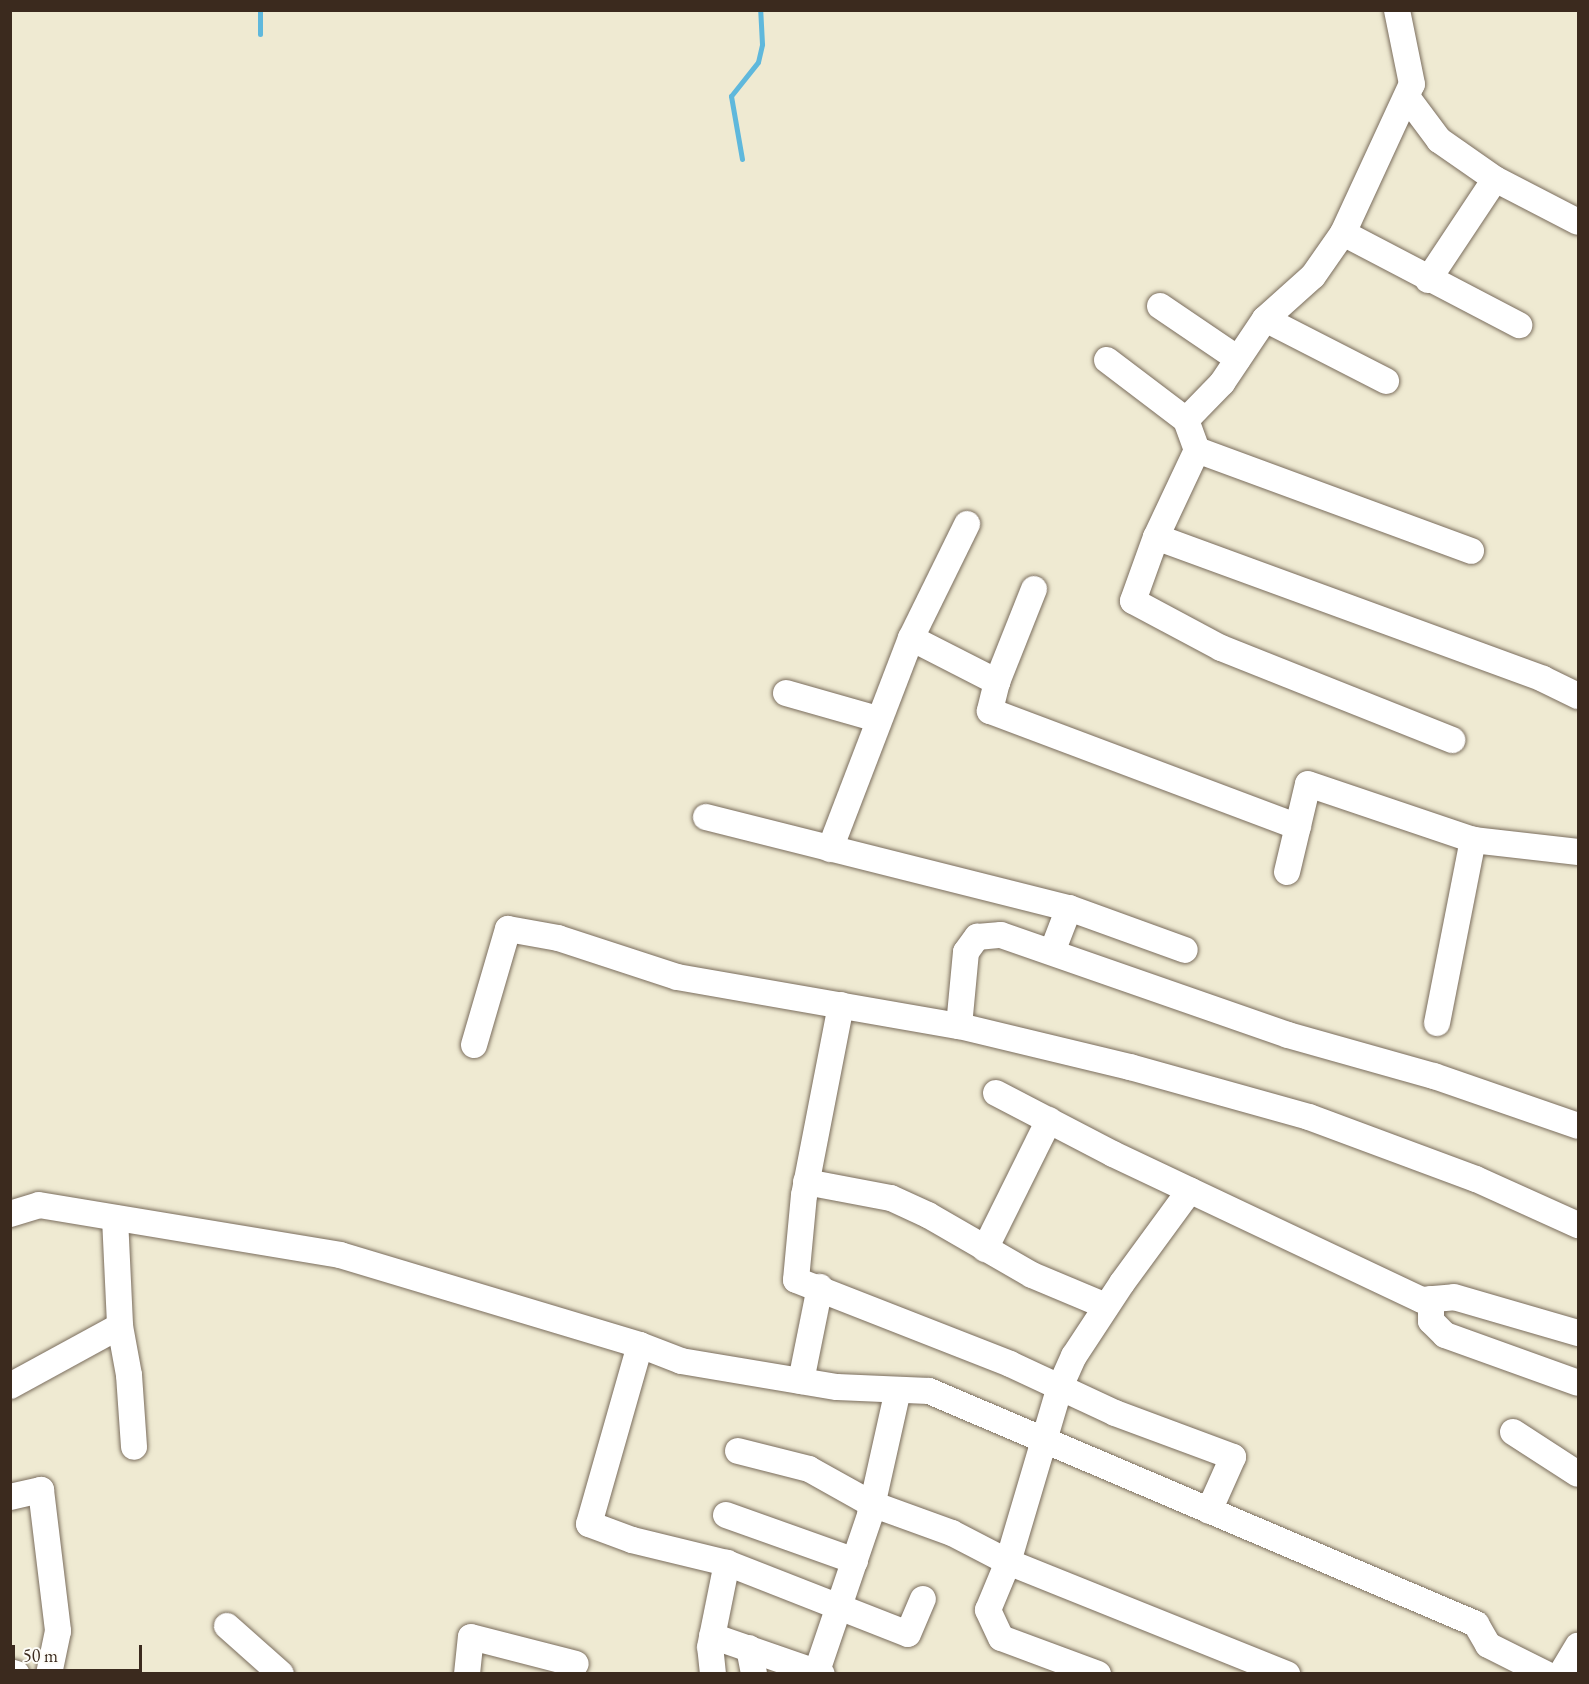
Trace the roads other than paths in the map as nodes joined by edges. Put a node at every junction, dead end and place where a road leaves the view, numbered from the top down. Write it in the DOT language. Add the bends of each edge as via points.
graph roads {
  1 [pos="1393,12"];
  2 [pos="1407,97"];
  3 [pos="1495,179"];
  4 [pos="1578,222"];
  5 [pos="1344,233"];
  6 [pos="1428,280"];
  7 [pos="1160,306"];
  8 [pos="1265,319"];
  9 [pos="1519,325"];
  10 [pos="1238,359"];
  11 [pos="1107,360"];
  12 [pos="1386,381"];
  13 [pos="1186,420"];
  14 [pos="1197,450"];
  15 [pos="967,524"];
  16 [pos="1156,537"];
  17 [pos="1471,550"];
  18 [pos="1034,588"];
  19 [pos="911,638"];
  20 [pos="997,682"];
  21 [pos="786,693"];
  22 [pos="1578,696"];
  23 [pos="877,719"];
  24 [pos="1452,740"];
  25 [pos="706,817"];
  26 [pos="1298,827"];
  27 [pos="1473,840"];
  28 [pos="830,849"];
  29 [pos="1578,852"];
  30 [pos="1287,872"];
  31 [pos="1069,908"];
  32 [pos="1185,950"];
  33 [pos="1052,952"];
  34 [pos="841,1005"];
  35 [pos="1437,1023"];
  36 [pos="959,1026"];
  37 [pos="474,1045"];
  38 [pos="996,1093"];
  39 [pos="1049,1120"];
  40 [pos="1578,1126"];
  41 [pos="806,1182"];
  42 [pos="1190,1190"];
  43 [pos="10,1214"];
  44 [pos="115,1218"];
  45 [pos="1578,1225"];
  46 [pos="985,1249"];
  47 [pos="820,1287"];
  48 [pos="1431,1299"];
  49 [pos="1106,1306"];
  50 [pos="120,1326"];
  51 [pos="1578,1333"];
  52 [pos="640,1345"];
  53 [pos="801,1381"];
  54 [pos="1578,1383"];
  55 [pos="10,1386"];
  56 [pos="1060,1388"];
  57 [pos="898,1389"];
  58 [pos="1514,1432"];
  59 [pos="1046,1442"];
  60 [pos="134,1447"];
  61 [pos="738,1451"];
  62 [pos="1578,1473"];
  63 [pos="10,1497"];
  64 [pos="872,1504"];
  65 [pos="1209,1511"];
  66 [pos="726,1515"];
  67 [pos="855,1562"];
  68 [pos="1008,1562"];
  69 [pos="727,1563"];
  70 [pos="923,1599"];
  71 [pos="840,1608"];
  72 [pos="227,1626"];
  73 [pos="712,1636"];
  74 [pos="1578,1646"];
  75 [pos="749,1648"];
  76 [pos="576,1664"];
  77 [pos="10,1672"];
  78 [pos="819,1672"];
  79 [pos="1090,1672"];
  80 [pos="17,1674"];
  81 [pos="49,1674"];
  82 [pos="281,1674"];
  83 [pos="467,1674"];
  84 [pos="713,1674"];
  85 [pos="754,1674"];
  86 [pos="1287,1674"];
  87 [pos="1546,1674"];
  88 [pos="1561,1674"];
  1 -- 2 [label="street" via="1412,84"];
  2 -- 3 [label="street" via="1439,140"];
  2 -- 5 [label="street"];
  3 -- 4 [label="street"];
  3 -- 6 [label="street"];
  5 -- 6 [label="street"];
  5 -- 8 [label="street" via="1313,276"];
  6 -- 9 [label="street"];
  7 -- 10 [label="street"];
  8 -- 10 [label="street"];
  8 -- 12 [label="street"];
  10 -- 13 [label="street" via="1222,383"];
  11 -- 13 [label="street"];
  13 -- 14 [label="street"];
  14 -- 16 [label="street"];
  14 -- 17 [label="street"];
  15 -- 19 [label="street"];
  16 -- 22 [label="street" via="1543,679"];
  16 -- 24 [label="street" via="1132,601 1221,648"];
  18 -- 20 [label="street"];
  19 -- 20 [label="street"];
  19 -- 23 [label="street"];
  20 -- 26 [label="street" via="990,711"];
  21 -- 23 [label="street"];
  23 -- 28 [label="street"];
  25 -- 28 [label="street"];
  26 -- 27 [label="street" via="1308,784"];
  26 -- 30 [label="street"];
  27 -- 29 [label="street"];
  27 -- 35 [label="street"];
  28 -- 31 [label="street"];
  31 -- 32 [label="street"];
  31 -- 33 [label="street"];
  33 -- 36 [label="street" via="1001,935 977,936 966,952"];
  33 -- 40 [label="street" via="1288,1035 1434,1076"];
  34 -- 36 [label="street"];
  34 -- 37 [label="street" via="677,977 558,938 508,929"];
  34 -- 41 [label="street"];
  36 -- 45 [label="street" via="1130,1067 1309,1118 1476,1179"];
  38 -- 39 [label="street"];
  39 -- 42 [label="street"];
  39 -- 46 [label="street"];
  41 -- 46 [label="street" via="891,1198"];
  41 -- 47 [label="street" via="796,1280"];
  42 -- 48 [label="street" via="1422,1300"];
  42 -- 49 [label="street"];
  43 -- 44 [label="street" via="39,1205"];
  44 -- 50 [label="street"];
  44 -- 52 [label="street" via="340,1256"];
  46 -- 49 [label="street" via="1053,1285"];
  47 -- 53 [label="street"];
  47 -- 56 [label="street"];
  48 -- 51 [label="street" via="1454,1297"];
  48 -- 54 [label="street" via="1431,1321 1445,1335"];
  49 -- 56 [label="street" via="1074,1356"];
  50 -- 55 [label="street"];
  50 -- 60 [label="street" via="129,1375"];
  52 -- 53 [label="street" via="681,1361"];
  52 -- 69 [label="street" via="589,1524 632,1540"];
  53 -- 57 [label="street" via="837,1388"];
  56 -- 59 [label="street"];
  56 -- 65 [label="street" via="1233,1457"];
  57 -- 59 [label="street" via="929,1391 1020,1427"];
  57 -- 64 [label="street"];
  58 -- 62 [label="street"];
  59 -- 65 [label="street"];
  59 -- 68 [label="street"];
  61 -- 64 [label="street" via="808,1469"];
  63 -- 81 [label="street" via="41,1490 58,1631"];
  64 -- 67 [label="street"];
  64 -- 68 [label="street" via="952,1533"];
  65 -- 87 [label="street" via="1476,1624 1488,1645"];
  66 -- 67 [label="street"];
  67 -- 71 [label="street"];
  68 -- 79 [label="street" via="988,1610 1001,1638"];
  68 -- 86 [label="street"];
  69 -- 71 [label="street"];
  69 -- 73 [label="street"];
  70 -- 71 [label="street" via="908,1634"];
  71 -- 78 [label="street"];
  72 -- 82 [label="street"];
  73 -- 75 [label="street"];
  73 -- 84 [label="street"];
  74 -- 88 [label="street"];
  75 -- 78 [label="street"];
  75 -- 85 [label="street"];
  76 -- 83 [label="street" via="471,1636"];
  77 -- 80 [label="street"];
}
